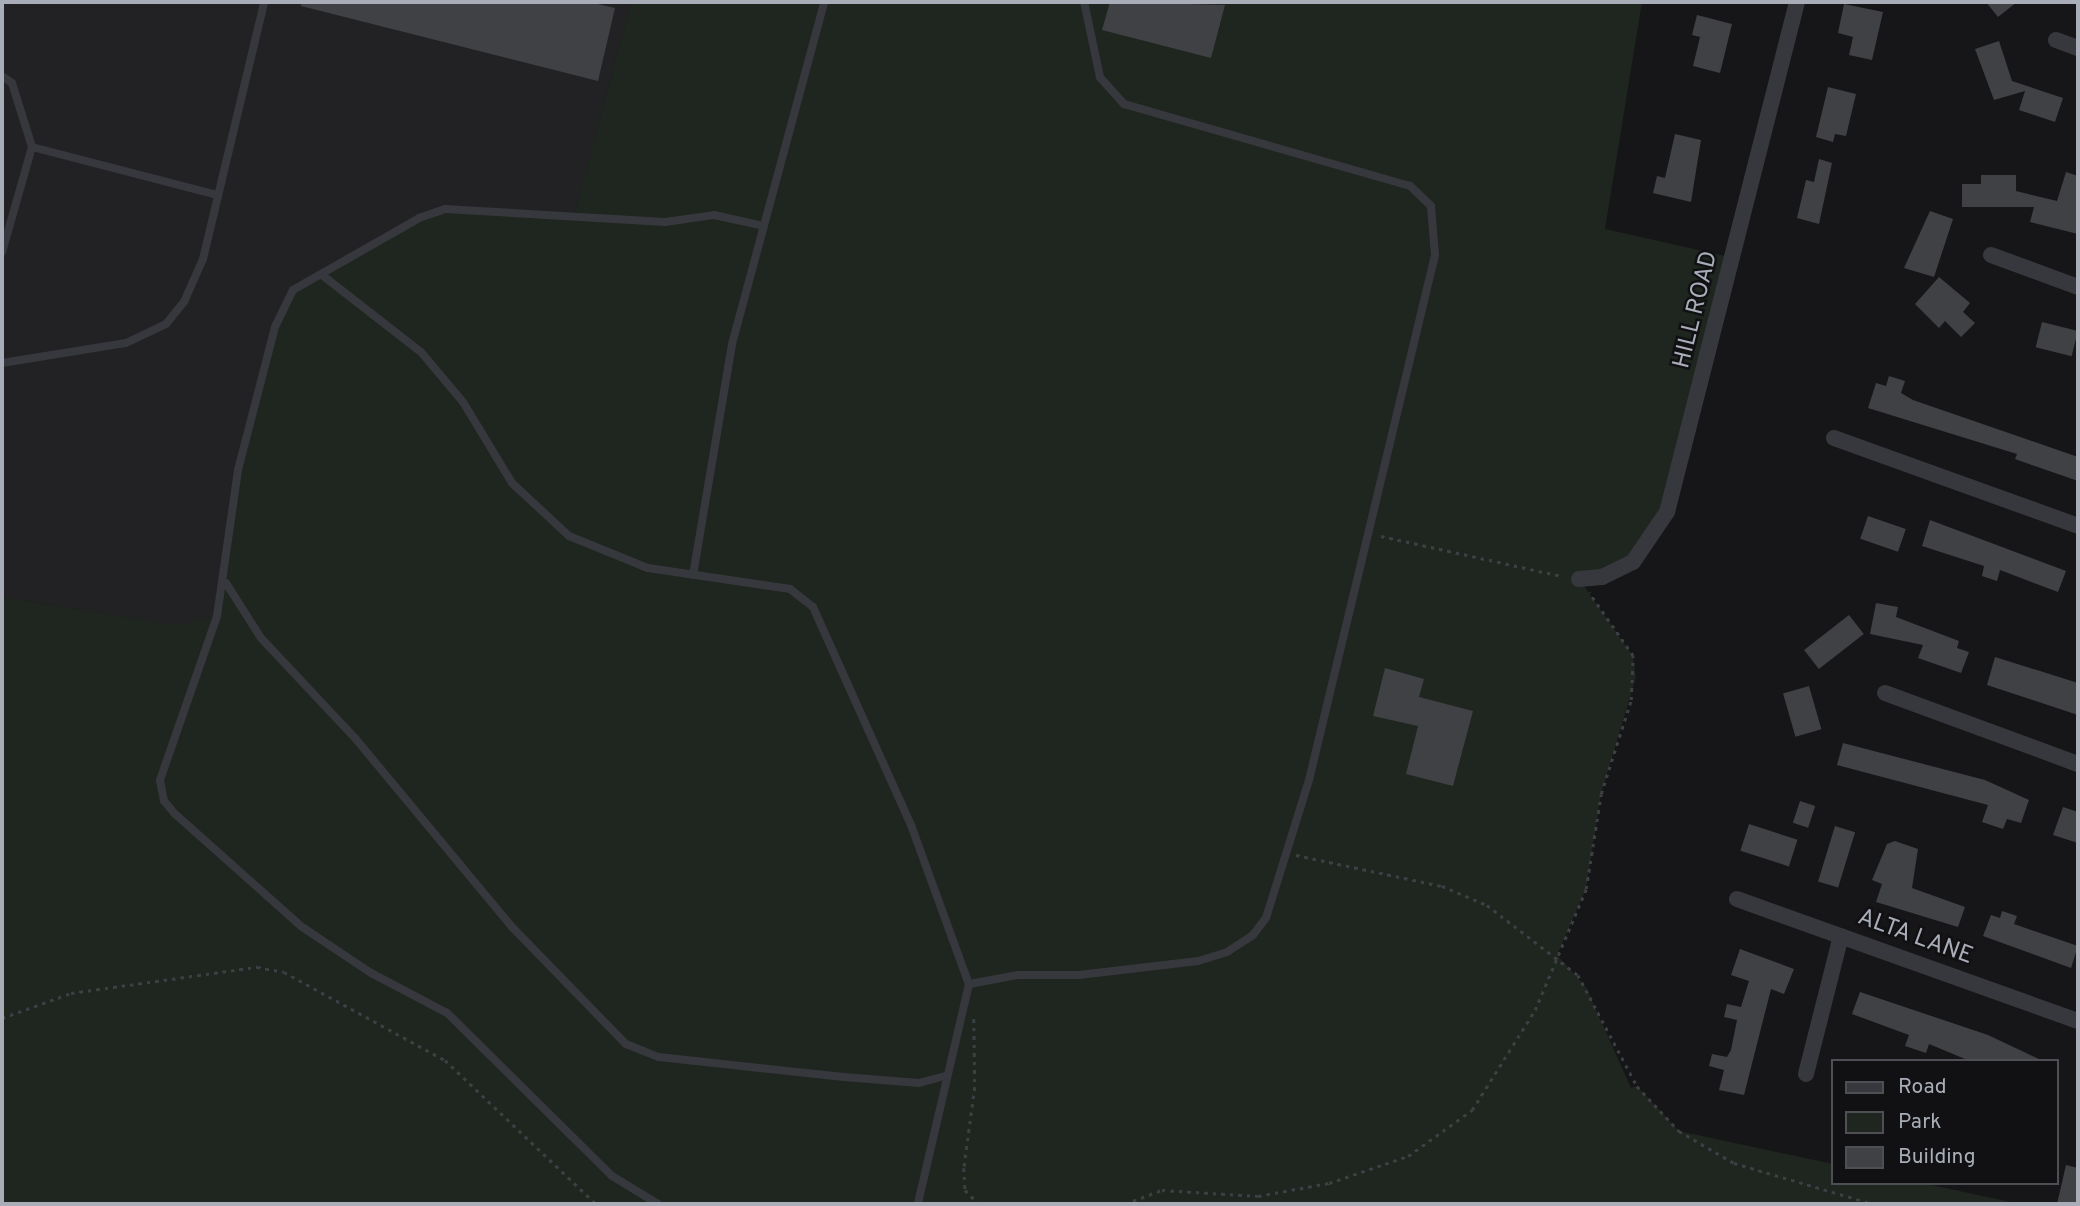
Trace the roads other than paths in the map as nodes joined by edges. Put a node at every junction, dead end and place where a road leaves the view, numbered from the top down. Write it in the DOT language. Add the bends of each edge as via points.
graph roads {
  1 [pos="264,2"];
  2 [pos="824,2"];
  3 [pos="1084,2"];
  4 [pos="1797,2"];
  5 [pos="2056,40"];
  6 [pos="2078,48"];
  7 [pos="2,76"];
  8 [pos="32,146"];
  9 [pos="218,195"];
  10 [pos="764,226"];
  11 [pos="2,252"];
  12 [pos="1991,256"];
  13 [pos="322,275"];
  14 [pos="2078,287"];
  15 [pos="2,363"];
  16 [pos="1833,438"];
  17 [pos="2078,526"];
  18 [pos="693,575"];
  19 [pos="1579,579"];
  20 [pos="226,583"];
  21 [pos="1885,693"];
  22 [pos="2078,764"];
  23 [pos="1737,899"];
  24 [pos="1841,936"];
  25 [pos="969,984"];
  26 [pos="2078,1021"];
  27 [pos="1806,1073"];
  28 [pos="946,1076"];
  29 [pos="657,1204"];
  30 [pos="918,1204"];
  1 -- 9 [label="lane"];
  2 -- 10 [label="lane"];
  3 -- 25 [label="lane" via="1100,77 1124,104 1410,186 1431,206 1435,255 1290,854 1266,918 1253,935 1227,952 1158,967 1018,975"];
  4 -- 19 [label="street, HILL ROAD" via="1667,512 1633,562 1602,578"];
  5 -- 6 [label="street"];
  7 -- 8 [label="lane" via="12,82"];
  8 -- 9 [label="lane"];
  8 -- 11 [label="lane"];
  9 -- 15 [label="lane" via="198,276 166,324 127,343"];
  10 -- 13 [label="lane" via="714,215 665,222 446,209 419,218"];
  10 -- 18 [label="lane" via="722,390"];
  12 -- 14 [label="street"];
  13 -- 18 [label="lane" via="421,352 446,379 512,483 544,518 624,561"];
  13 -- 20 [label="lane" via="293,290 275,327 226,528"];
  16 -- 17 [label="street"];
  18 -- 25 [label="lane" via="790,589 813,607 911,825"];
  20 -- 28 [label="lane" via="261,638 355,738 513,928 626,1044 659,1057 844,1077 919,1083"];
  20 -- 29 [label="lane" via="205,659 163,766 164,801 302,926 458,1022 612,1176"];
  21 -- 22 [label="street"];
  23 -- 24 [label="street, ALTA LANE"];
  24 -- 26 [label="street, ALTA LANE"];
  24 -- 27 [label="street"];
  25 -- 28 [label="lane"];
  28 -- 30 [label="lane"];
}
